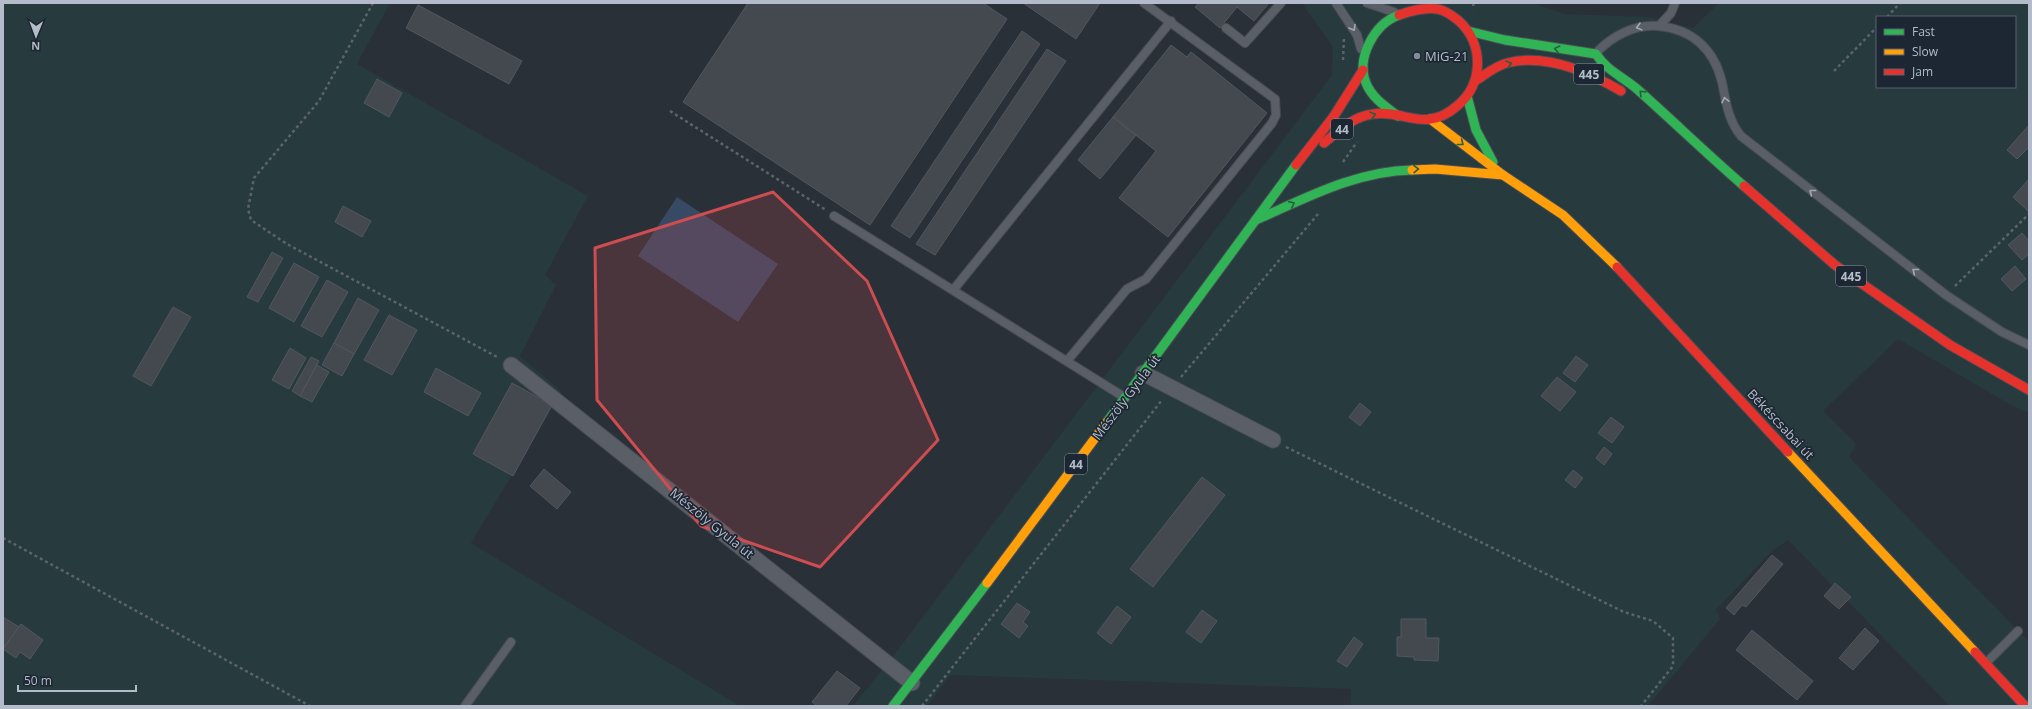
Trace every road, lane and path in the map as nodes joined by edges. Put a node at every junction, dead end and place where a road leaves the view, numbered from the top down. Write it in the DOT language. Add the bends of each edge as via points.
graph roads {
  1 [pos="373,3"];
  2 [pos="1144,3"];
  3 [pos="1281,3"];
  4 [pos="1336,3"];
  5 [pos="1367,3"];
  6 [pos="1473,3"];
  7 [pos="1675,3"];
  8 [pos="1900,3"];
  9 [pos="1416,4"];
  10 [pos="1458,8"];
  11 [pos="1394,12"];
  12 [pos="1474,14"];
  13 [pos="1887,16"];
  14 [pos="1171,22"];
  15 [pos="1461,22"];
  16 [pos="1659,26"];
  17 [pos="1226,28"];
  18 [pos="1876,28"];
  19 [pos="1468,31"];
  20 [pos="1596,54"];
  21 [pos="1363,56"];
  22 [pos="1363,70"];
  23 [pos="1834,71"];
  24 [pos="1474,81"];
  25 [pos="1626,95"];
  26 [pos="1468,96"];
  27 [pos="1637,102"];
  28 [pos="670,111"];
  29 [pos="1398,116"];
  30 [pos="1430,119"];
  31 [pos="1362,136"];
  32 [pos="1690,139"];
  33 [pos="1295,167"];
  34 [pos="1503,176"];
  35 [pos="1347,180"];
  36 [pos="1318,213"];
  37 [pos="2029,214"];
  38 [pos="834,216"];
  39 [pos="1256,220"];
  40 [pos="954,289"];
  41 [pos="1946,295"];
  42 [pos="2029,345"];
  43 [pos="1067,361"];
  44 [pos="511,364"];
  45 [pos="1143,373"];
  46 [pos="1171,388"];
  47 [pos="2029,390"];
  48 [pos="1124,398"];
  49 [pos="1273,440"];
  50 [pos="3,538"];
  51 [pos="2018,631"];
  52 [pos="511,642"];
  53 [pos="1985,664"];
  54 [pos="912,683"];
  55 [pos="310,706"];
  56 [pos="465,706"];
  57 [pos="893,706"];
  58 [pos="922,706"];
  59 [pos="1641,706"];
  60 [pos="2025,706"];
  1 -- 44 [label="path" via="319,101 254,178 248,209 251,220 287,244"];
  2 -- 14 [label="lane"];
  3 -- 17 [label="lane" via="1245,43"];
  4 -- 21 [label="lane, one-way" via="1357,35"];
  5 -- 11 [label="lane"];
  6 -- 12 [label="path"];
  7 -- 16 [label="lane" via="1671,13"];
  8 -- 13 [label="path"];
  9 -- 11 [label="main road, Mészöly Gyula út / 44"];
  9 -- 15 [label="main road, Mészöly Gyula út / 44" via="1444,10"];
  10 -- 15 [label="main road, Mészöly Gyula út / 44"];
  11 -- 21 [label="main road, Mészöly Gyula út / 44" via="1372,32"];
  14 -- 40 [label="lane"];
  14 -- 43 [label="lane" via="1275,99 1276,115 1146,279 1127,289"];
  15 -- 19 [label="main road, Mészöly Gyula út / 44"];
  16 -- 20 [label="lane, one-way" via="1644,25 1631,29"];
  41 -- 16 [label="lane, one-way" via="1741,136 1731,121 1718,71 1709,53 1681,30"];
  18 -- 23 [label="path"];
  20 -- 19 [label="main road, 445, one-way" via="1577,54"];
  19 -- 24 [label="main road, Mészöly Gyula út / 44" via="1477,52 1478,62"];
  32 -- 20 [label="main road, 445, one-way" via="1636,88 1602,64"];
  21 -- 22 [label="main road, Mészöly Gyula út / 44"];
  22 -- 29 [label="main road, Mészöly Gyula út / 44" via="1365,81 1377,100"];
  22 -- 33 [label="main road, Mészöly Gyula út / 44" via="1334,116"];
  24 -- 25 [label="main road, 445, one-way" via="1506,64 1534,62 1584,72"];
  24 -- 26 [label="main road, Mészöly Gyula út / 44"];
  26 -- 30 [label="main road, Mészöly Gyula út / 44" via="1451,112"];
  26 -- 34 [label="main road, Békéscsabai út" via="1472,123 1478,139"];
  27 -- 32 [label="main road, 445"];
  28 -- 38 [label="path"];
  29 -- 30 [label="main road, Mészöly Gyula út / 44"];
  33 -- 29 [label="main road, Mészöly Gyula út / 44, one-way" via="1345,126 1378,113"];
  30 -- 34 [label="main road, Békéscsabai út, one-way"];
  31 -- 35 [label="path" via="1344,159 1342,168"];
  32 -- 47 [label="main road, 445" via="1835,265 1950,345"];
  33 -- 39 [label="main road, Mészöly Gyula út / 44"];
  35 -- 34 [label="main road, one-way" via="1396,170 1435,169"];
  34 -- 53 [label="main road, Békéscsabai út" via="1563,215 1602,250"];
  39 -- 35 [label="main road, one-way"];
  36 -- 46 [label="path"];
  37 -- 41 [label="path"];
  38 -- 40 [label="lane"];
  39 -- 45 [label="main road, Mészöly Gyula út / 44"];
  40 -- 43 [label="lane"];
  41 -- 42 [label="lane" via="2002,332"];
  43 -- 48 [label="lane"];
  44 -- 54 [label="street, Mészöly Gyula út"];
  45 -- 46 [label="street"];
  45 -- 48 [label="main road, Mészöly Gyula út / 44"];
  46 -- 49 [label="street"];
  46 -- 58 [label="path"];
  48 -- 54 [label="main road, Mészöly Gyula út / 44"];
  49 -- 59 [label="path" via="1624,612 1653,621 1673,638 1673,666"];
  50 -- 55 [label="path"];
  51 -- 53 [label="lane"];
  52 -- 56 [label="lane"];
  53 -- 60 [label="main road, Békéscsabai út"];
  54 -- 57 [label="main road, Mészöly Gyula út / 44"];
}
